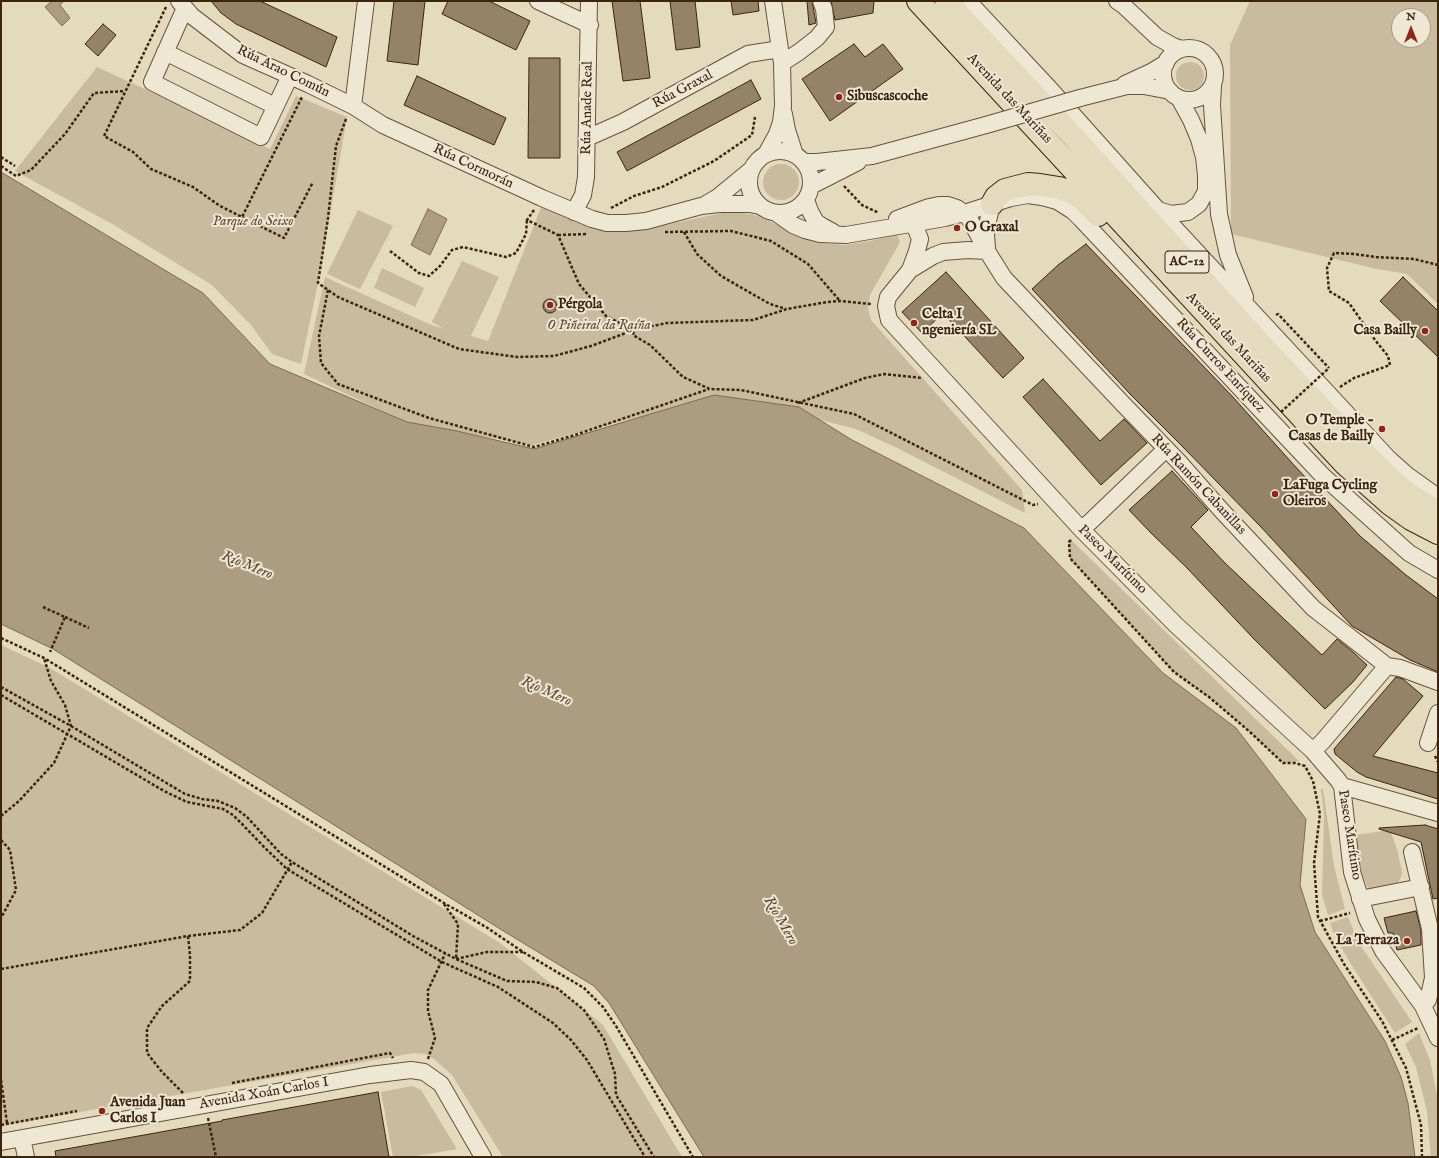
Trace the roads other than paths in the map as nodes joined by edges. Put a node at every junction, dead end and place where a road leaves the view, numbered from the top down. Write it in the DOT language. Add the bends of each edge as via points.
graph roads {
  1 [pos="366,1"];
  2 [pos="538,1"];
  3 [pos="589,1"];
  4 [pos="773,1"];
  5 [pos="821,1"];
  6 [pos="918,1"];
  7 [pos="946,1"];
  8 [pos="968,1"];
  9 [pos="1117,1"];
  10 [pos="177,4"];
  11 [pos="590,25"];
  12 [pos="1147,27"];
  13 [pos="1182,49"];
  14 [pos="165,52"];
  15 [pos="781,56"];
  16 [pos="1164,66"];
  17 [pos="290,76"];
  18 [pos="1213,86"];
  19 [pos="1113,89"];
  20 [pos="1174,95"];
  21 [pos="275,106"];
  22 [pos="353,106"];
  23 [pos="783,106"];
  24 [pos="587,138"];
  25 [pos="766,154"];
  26 [pos="872,156"];
  27 [pos="800,158"];
  28 [pos="752,169"];
  29 [pos="808,193"];
  30 [pos="992,204"];
  31 [pos="701,206"];
  32 [pos="760,206"];
  33 [pos="1158,210"];
  34 [pos="574,212"];
  35 [pos="776,213"];
  36 [pos="964,213"];
  37 [pos="911,224"];
  38 [pos="868,231"];
  39 [pos="836,234"];
  40 [pos="987,251"];
  41 [pos="910,270"];
  42 [pos="1266,326"];
  43 [pos="1237,348"];
  44 [pos="1166,449"];
  45 [pos="1438,497"];
  46 [pos="1438,512"];
  47 [pos="1081,529"];
  48 [pos="1438,533"];
  49 [pos="1438,570"];
  50 [pos="1387,666"];
  51 [pos="1438,682"];
  52 [pos="1438,713"];
  53 [pos="1428,743"];
  54 [pos="1313,751"];
  55 [pos="1342,786"];
  56 [pos="1438,813"];
  57 [pos="1412,852"];
  58 [pos="1421,887"];
  59 [pos="1362,904"];
  60 [pos="1423,1006"];
  61 [pos="1438,1038"];
  62 [pos="4,1136"];
  63 [pos="22,1138"];
  64 [pos="26,1157"];
  65 [pos="484,1157"];
  1 -- 22 [label="street"];
  2 -- 11 [label="street"];
  3 -- 11 [label="street, Rúa Anade Real"];
  4 -- 15 [label="street"];
  5 -- 15 [label="street" via="826,27 799,52"];
  6 -- 43 [label="highway, Avenida das Mariñas / AC-12"];
  7 -- 46 [label="highway, Avenida das Mariñas / AC-12" via="1069,132 1267,351 1366,455 1406,491"];
  8 -- 33 [label="street"];
  9 -- 12 [label="street"];
  10 -- 14 [label="street"];
  10 -- 17 [label="street, Rúa Arao Común" via="243,55"];
  11 -- 24 [label="street, Rúa Anade Real"];
  12 -- 13 [label="street" via="1166,42"];
  12 -- 16 [label="street"];
  13 -- 16 [label="street"];
  13 -- 18 [label="street" via="1197,49 1209,57 1215,71"];
  14 -- 21 [label="street"];
  14 -- 21 [label="street" via="152,82 261,136"];
  15 -- 23 [label="street"];
  15 -- 24 [label="street, Rúa Graxal" via="748,54 622,122"];
  16 -- 19 [label="street"];
  16 -- 20 [label="street" via="1163,77"];
  17 -- 21 [label="street"];
  17 -- 22 [label="street, Rúa Arao Común"];
  18 -- 20 [label="street" via="1195,100 1186,100"];
  18 -- 42 [label="street" via="1219,214 1223,235 1243,294"];
  19 -- 20 [label="street" via="1144,86"];
  19 -- 26 [label="street, bridge"];
  20 -- 33 [label="street" via="1191,120 1199,139 1204,157 1206,191 1199,204 1188,212 1171,214"];
  22 -- 34 [label="street, Rúa Cormorán" via="383,125"];
  23 -- 25 [label="street" via="777,134"];
  23 -- 27 [label="street" via="787,130"];
  24 -- 34 [label="street, Rúa Anade Real" via="583,195"];
  25 -- 27 [label="street" via="781,151"];
  25 -- 28 [label="street"];
  26 -- 27 [label="street" via="823,162"];
  26 -- 29 [label="street" via="838,171"];
  27 -- 29 [label="street" via="810,173"];
  28 -- 31 [label="street, Rúa Cormorán" via="718,197"];
  28 -- 32 [label="street" via="749,185"];
  29 -- 35 [label="street" via="793,210"];
  29 -- 39 [label="street" via="810,211 816,222"];
  30 -- 36 [label="street, Rúa Curros Enríquez"];
  30 -- 40 [label="street" via="986,234"];
  30 -- 43 [label="highway" via="1004,190 1028,184 1059,188 1074,194 1092,209 1211,331"];
  30 -- 49 [label="street, Rúa Curros Enríquez" via="1028,195 1058,201 1073,211 1323,476 1409,553"];
  31 -- 32 [label="street, Rúa Cormorán" via="730,203"];
  31 -- 34 [label="street, Rúa Cormorán" via="646,221 607,223 591,227"];
  32 -- 35 [label="street"];
  33 -- 42 [label="street"];
  35 -- 39 [label="street" via="805,230 820,234"];
  36 -- 37 [label="street, Rúa Curros Enríquez"];
  36 -- 38 [label="street" via="958,208 938,205"];
  36 -- 40 [label="street, Rúa Ramón Cabanillas" via="970,218"];
  37 -- 38 [label="street, Rúa Curros Enríquez"];
  37 -- 41 [label="street, Paseo Marítimo" via="920,239"];
  38 -- 39 [label="street"];
  40 -- 41 [label="street" via="943,252"];
  40 -- 44 [label="street, Rúa Ramón Cabanillas" via="1004,278"];
  41 -- 47 [label="street, Paseo Marítimo" via="888,297 886,306 889,320"];
  42 -- 45 [label="street" via="1389,459"];
  43 -- 48 [label="highway, Avenida das Mariñas / AC-12" via="1371,489 1411,519"];
  44 -- 47 [label="street"];
  44 -- 50 [label="street, Rúa Ramón Cabanillas" via="1313,608"];
  47 -- 54 [label="street, Paseo Marítimo" via="1176,625"];
  50 -- 51 [label="street, Rúa Ramón Cabanillas"];
  50 -- 54 [label="street"];
  52 -- 53 [label="street"];
  54 -- 55 [label="street, Paseo Marítimo"];
  55 -- 56 [label="street"];
  55 -- 59 [label="street, Paseo Marítimo" via="1352,872"];
  57 -- 58 [label="street"];
  58 -- 59 [label="street, Paseo Marítimo"];
  58 -- 60 [label="street" via="1430,929 1433,978 1428,1000"];
  59 -- 60 [label="street, Paseo Marítimo" via="1383,951"];
  60 -- 61 [label="street, Paseo Marítimo"];
  62 -- 63 [label="street, Avenida Xoán Carlos I"];
  63 -- 64 [label="street"];
  63 -- 65 [label="street, Avenida Xoán Carlos I" via="370,1075 411,1070 424,1072 441,1084"];
}
